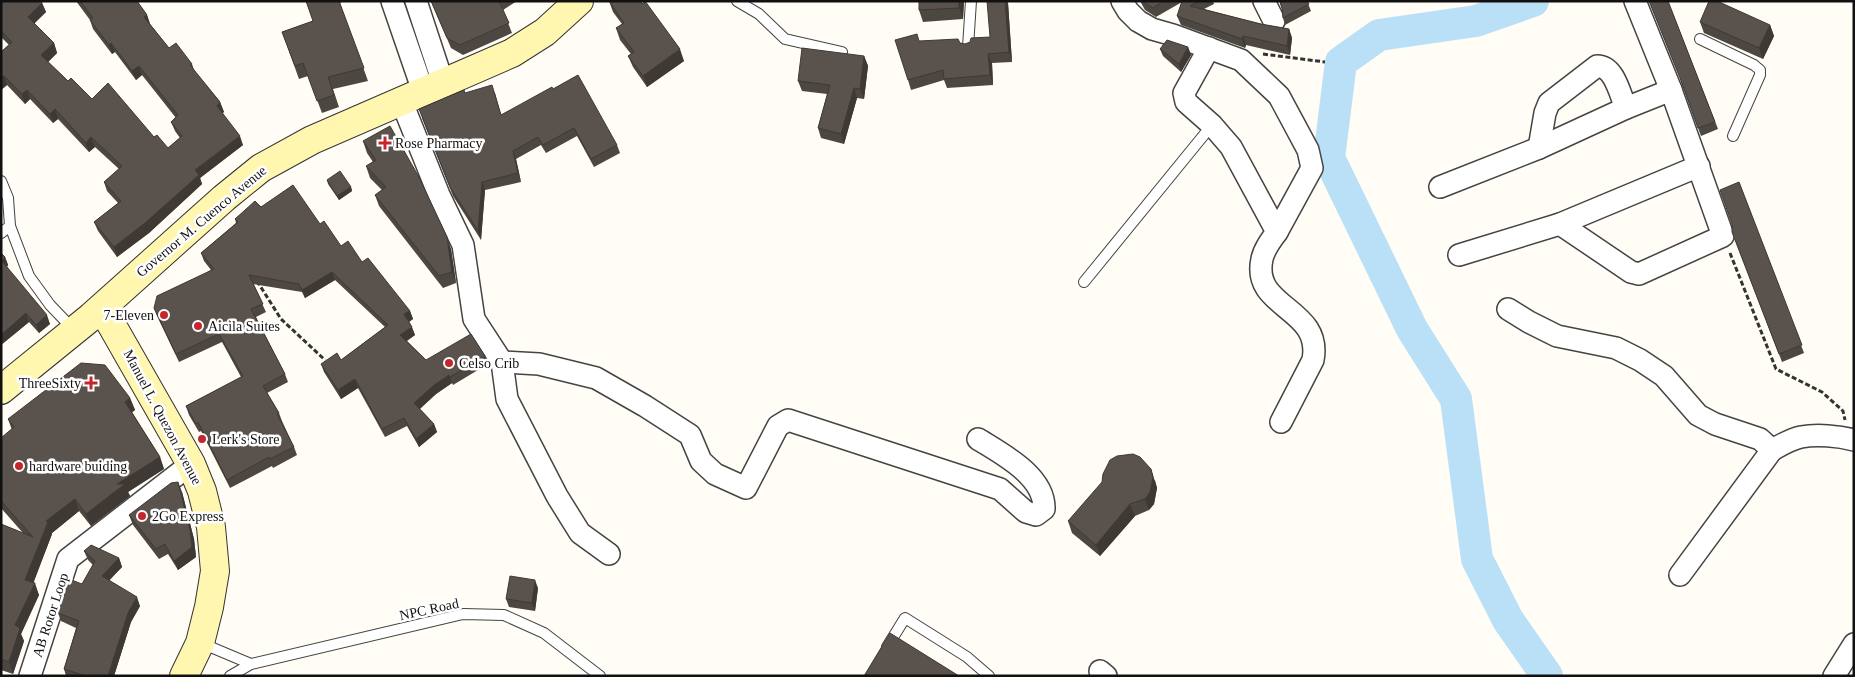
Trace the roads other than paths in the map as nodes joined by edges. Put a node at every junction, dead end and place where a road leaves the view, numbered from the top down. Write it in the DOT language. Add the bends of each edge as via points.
graph roads {
  1 [pos="392,1"];
  2 [pos="416,1"];
  3 [pos="579,1"];
  4 [pos="737,1"];
  5 [pos="971,1"];
  6 [pos="1122,1"];
  7 [pos="1264,1"];
  8 [pos="1636,1"];
  9 [pos="1274,21"];
  10 [pos="1700,39"];
  11 [pos="968,47"];
  12 [pos="1209,48"];
  13 [pos="842,52"];
  14 [pos="1671,90"];
  15 [pos="423,92"];
  16 [pos="1626,108"];
  17 [pos="1212,125"];
  18 [pos="1733,136"];
  19 [pos="1539,148"];
  20 [pos="1699,166"];
  21 [pos="1,181"];
  22 [pos="1440,187"];
  23 [pos="1560,224"];
  24 [pos="6,229"];
  25 [pos="1277,232"];
  26 [pos="1458,255"];
  27 [pos="1084,282"];
  28 [pos="102,308"];
  29 [pos="1508,309"];
  30 [pos="75,331"];
  31 [pos="502,362"];
  32 [pos="1,390"];
  33 [pos="1281,422"];
  34 [pos="978,439"];
  35 [pos="1851,439"];
  36 [pos="1772,450"];
  37 [pos="191,464"];
  38 [pos="609,554"];
  39 [pos="1680,574"];
  40 [pos="200,643"];
  41 [pos="1854,644"];
  42 [pos="880,659"];
  43 [pos="251,664"];
  44 [pos="30,676"];
  45 [pos="184,676"];
  46 [pos="230,676"];
  47 [pos="600,676"];
  48 [pos="989,676"];
  49 [pos="1834,676"];
  1 -- 15 [label="street"];
  2 -- 15 [label="street"];
  3 -- 15 [label="main road, Governor M. Cuenco Avenue" via="546,32 512,53"];
  4 -- 13 [label="lane" via="759,14 785,39"];
  5 -- 11 [label="lane"];
  6 -- 12 [label="street" via="1138,21 1152,29"];
  7 -- 9 [label="street"];
  8 -- 14 [label="street"];
  10 -- 18 [label="lane" via="1760,70"];
  12 -- 17 [label="street" via="1184,93 1186,102"];
  12 -- 25 [label="street" via="1241,60 1279,96 1308,150 1312,168"];
  14 -- 16 [label="street"];
  14 -- 20 [label="street"];
  15 -- 28 [label="main road, Governor M. Cuenco Avenue" via="312,140 261,168"];
  15 -- 31 [label="street" via="438,195 463,245 474,319"];
  16 -- 19 [label="street"];
  16 -- 19 [label="street" via="1611,72 1604,66 1598,66 1549,103"];
  17 -- 25 [label="street" via="1231,147"];
  17 -- 27 [label="lane"];
  19 -- 22 [label="street"];
  20 -- 23 [label="street"];
  20 -- 23 [label="street" via="1723,236 1639,274 1631,272"];
  21 -- 24 [label="lane" via="8,198"];
  23 -- 26 [label="street"];
  24 -- 30 [label="lane" via="29,276"];
  25 -- 33 [label="street" via="1262,260 1264,281 1274,298 1309,328 1315,350"];
  28 -- 30 [label="main road, Governor M. Cuenco Avenue"];
  28 -- 37 [label="main road, Manuel L. Quezon Avenue"];
  29 -- 36 [label="street" via="1557,336 1616,348 1640,360 1664,376 1698,414 1715,424 1760,439"];
  30 -- 32 [label="main road, Governor M. Cuenco Avenue"];
  31 -- 34 [label="street" via="539,364 596,378 690,435 701,461 715,474 746,488 778,426 788,420 1000,489 1026,512 1036,515 1044,509 1041,491 1019,465"];
  31 -- 38 [label="street" via="507,399 557,496 580,533"];
  35 -- 36 [label="street" via="1802,437"];
  36 -- 39 [label="street"];
  37 -- 40 [label="main road, Manuel L. Quezon Avenue" via="202,491 215,571"];
  37 -- 44 [label="street, AB Rotor Loop" via="68,559"];
  40 -- 43 [label="lane"];
  40 -- 45 [label="main road, Manuel L. Quezon Avenue"];
  41 -- 49 [label="street"];
  42 -- 48 [label="lane" via="905,618 967,657"];
  43 -- 46 [label="lane, NPC Road"];
  43 -- 47 [label="lane, NPC Road" via="463,614 504,616 544,633"];
}
